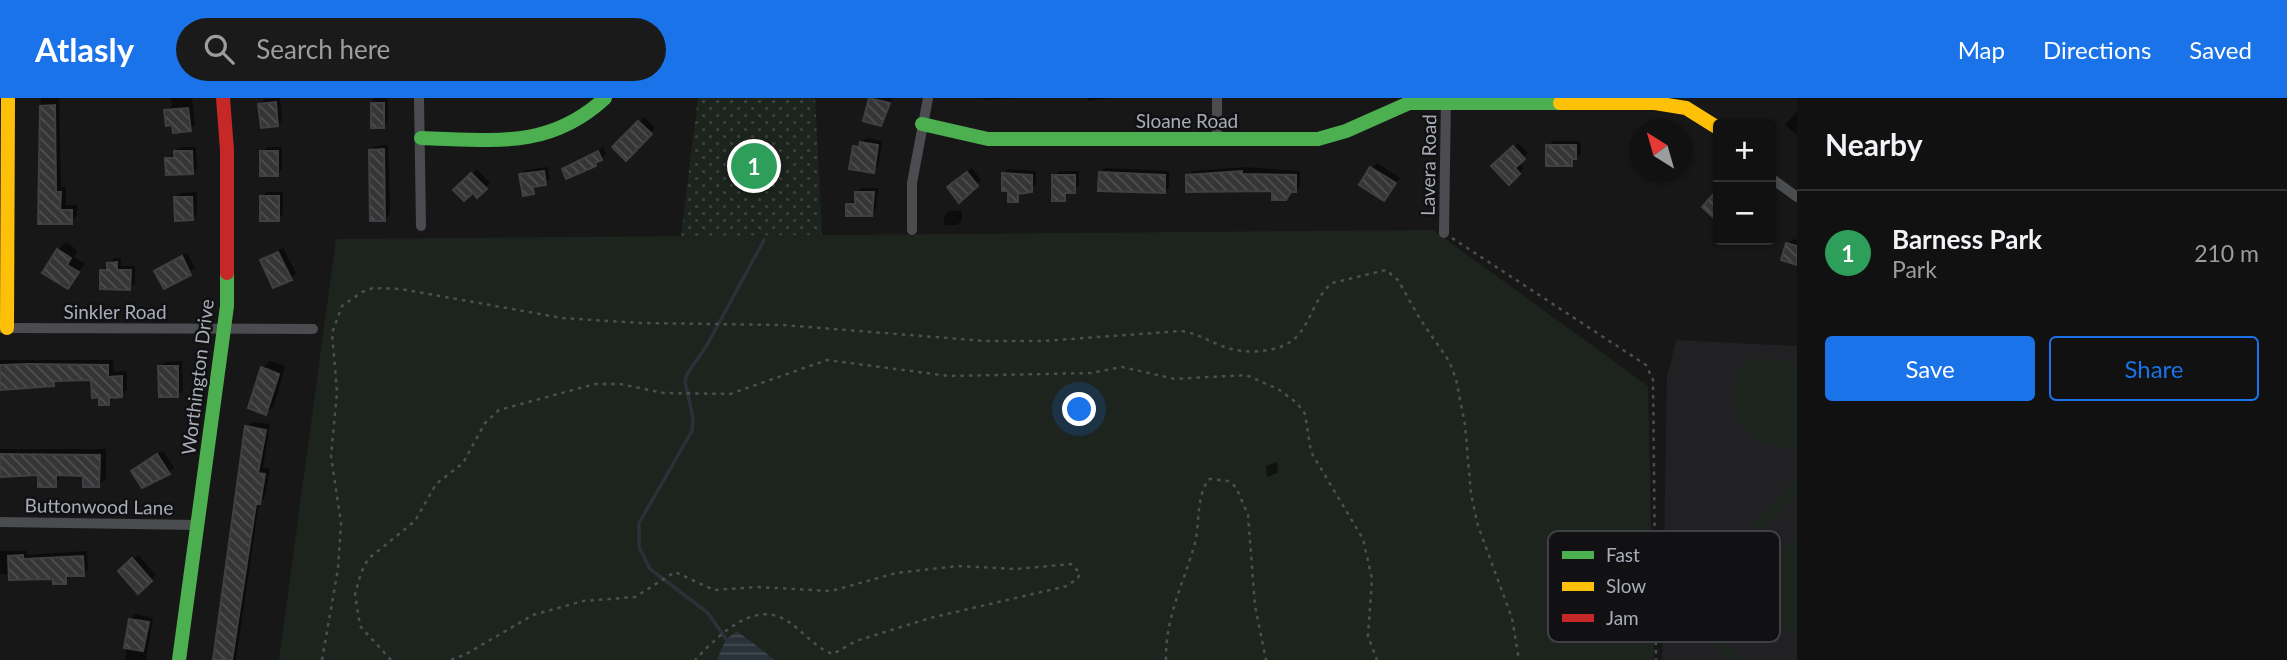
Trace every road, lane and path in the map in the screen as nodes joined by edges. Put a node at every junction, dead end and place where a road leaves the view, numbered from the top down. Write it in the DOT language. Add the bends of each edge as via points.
graph roads {
  1 [pos="8,98"];
  2 [pos="223,98"];
  3 [pos="419,98"];
  4 [pos="605,98"];
  5 [pos="928,98"];
  6 [pos="1217,98"];
  7 [pos="1446,100"];
  8 [pos="922,124"];
  9 [pos="1713,125"];
  10 [pos="421,138"];
  11 [pos="1217,139"];
  12 [pos="1776,182"];
  13 [pos="1797,197"];
  14 [pos="421,226"];
  15 [pos="912,230"];
  16 [pos="1444,233"];
  17 [pos="3,328"];
  18 [pos="224,328"];
  19 [pos="313,329"];
  20 [pos="0,522"];
  21 [pos="198,525"];
  22 [pos="1655,531"];
  23 [pos="1656,642"];
  24 [pos="179,660"];
  25 [pos="322,660"];
  26 [pos="391,660"];
  27 [pos="451,660"];
  28 [pos="695,660"];
  29 [pos="1166,660"];
  30 [pos="1266,660"];
  31 [pos="1377,660"];
  32 [pos="1519,660"];
  33 [pos="1656,660"];
  1 -- 17 [label="street"];
  2 -- 18 [label="street, Worthington Drive" via="227,150"];
  3 -- 10 [label="street"];
  4 -- 10 [label="street" via="578,123 547,136 516,140"];
  5 -- 8 [label="street"];
  6 -- 11 [label="street"];
  7 -- 9 [label="street, Sloane Road" via="1664,104 1686,108"];
  7 -- 11 [label="street, Sloane Road" via="1409,103 1318,139"];
  7 -- 16 [label="street, Lavera Road"];
  8 -- 11 [label="street, Sloane Road" via="988,139"];
  8 -- 15 [label="street" via="912,183"];
  10 -- 14 [label="street"];
  12 -- 13 [label="street"];
  16 -- 22 [label="path" via="1646,365 1653,380"];
  17 -- 18 [label="street, Sinkler Road"];
  18 -- 19 [label="street, Sinkler Road"];
  18 -- 21 [label="street, Worthington Drive"];
  20 -- 21 [label="street, Buttonwood Lane"];
  21 -- 24 [label="street, Worthington Drive"];
  23 -- 33 [label="path"];
  25 -- 32 [label="path" via="341,523 331,456 337,392 332,333 336,317 349,299 373,288 562,318 708,321 1006,341 1181,331 1231,349 1267,350 1288,345 1296,337 1332,284 1380,270 1392,272 1456,379 1478,526 1509,606"];
  26 -- 31 [label="path" via="360,626 355,594 361,573 368,559 415,521 442,477 463,464 491,416 511,405 595,384 730,394 827,360 949,376 1091,373 1122,367 1175,379 1235,374 1255,377 1278,389 1305,414 1311,452 1363,539 1372,579 1368,636"];
  27 -- 28 [label="path" via="516,622 549,609 635,597 675,572 714,590 814,591 847,589 896,573 971,564 1016,569 1071,564 1080,573 1067,586 956,611 856,641 834,654 806,639 785,619 758,616 738,622"];
  29 -- 30 [label="path" via="1169,622 1195,542 1202,489 1209,479 1218,478 1236,487 1248,514 1255,606"];
}
